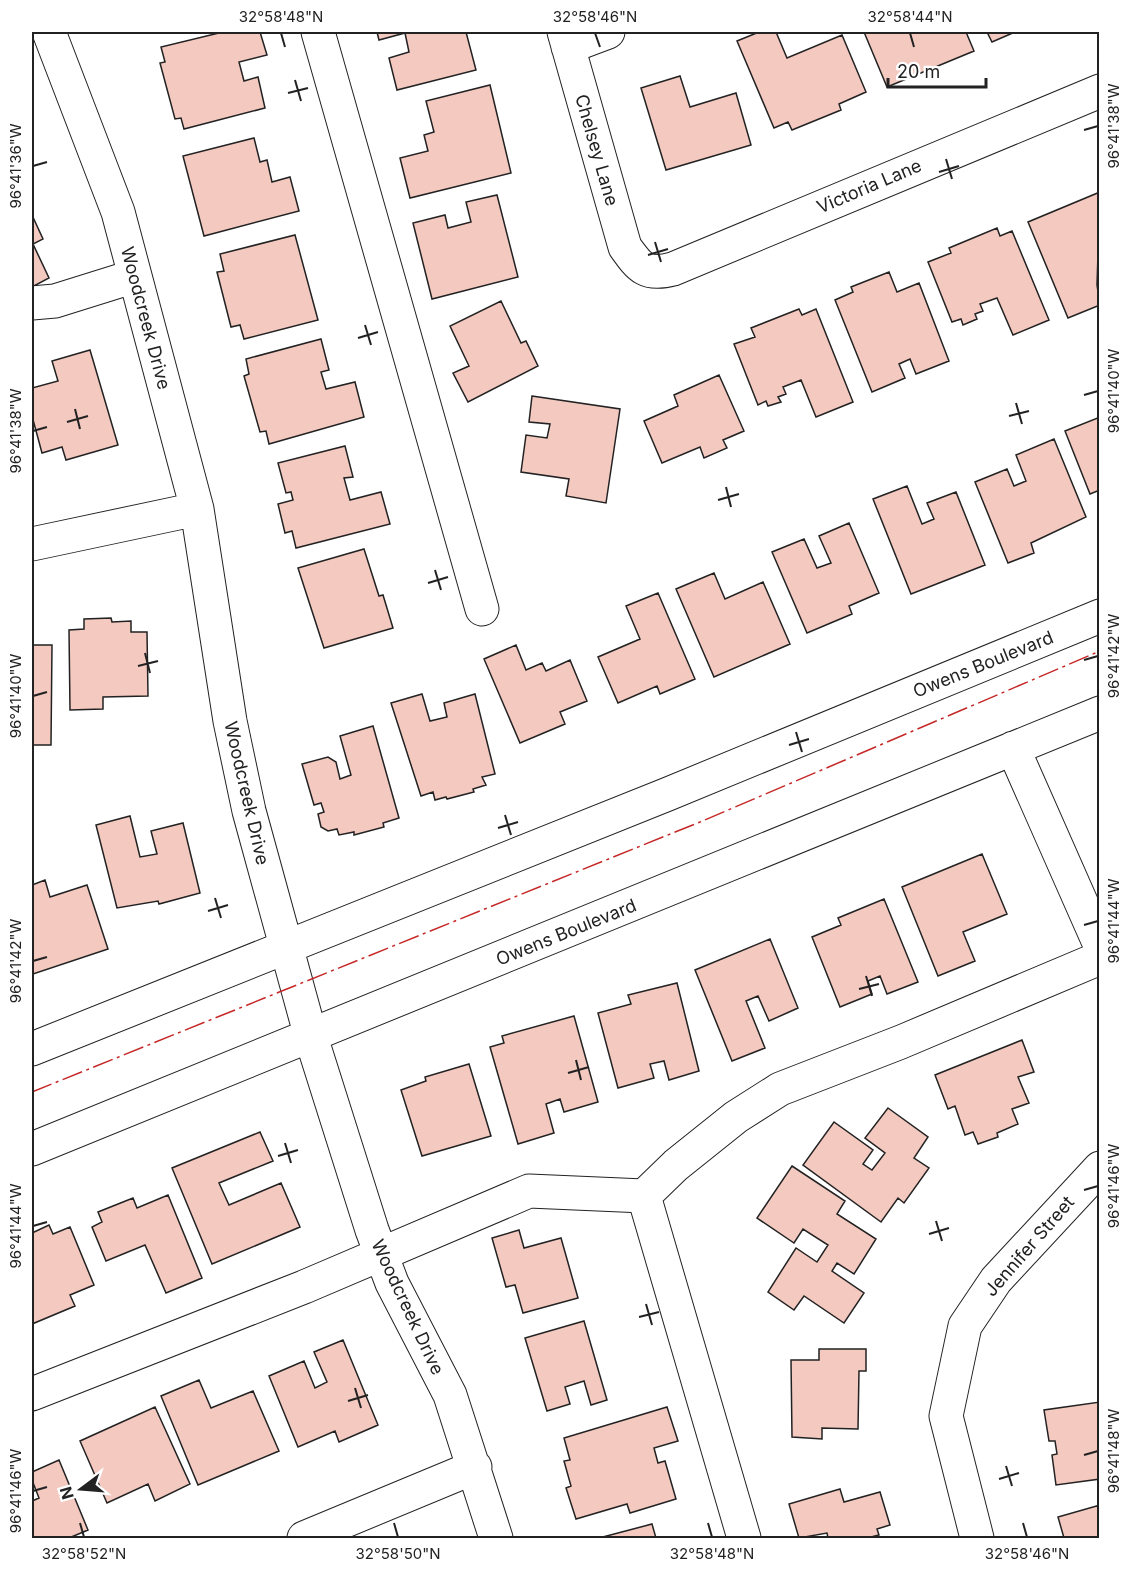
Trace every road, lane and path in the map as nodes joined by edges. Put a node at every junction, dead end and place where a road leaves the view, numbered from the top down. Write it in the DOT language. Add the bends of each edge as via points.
graph roads {
  1 [pos="49,32"];
  2 [pos="318,32"];
  3 [pos="608,32"];
  4 [pos="566,39"];
  5 [pos="1100,92"];
  6 [pos="638,266"];
  7 [pos="135,276"];
  8 [pos="32,303"];
  9 [pos="197,509"];
  10 [pos="32,544"];
  11 [pos="482,609"];
  12 [pos="1100,616"];
  13 [pos="1100,713"];
  14 [pos="1013,748"];
  15 [pos="1100,945"];
  16 [pos="285,948"];
  17 [pos="1100,958"];
  18 [pos="310,1037"];
  19 [pos="32,1049"];
  20 [pos="32,1149"];
  21 [pos="1100,1168"];
  22 [pos="644,1196"];
  23 [pos="381,1253"];
  24 [pos="32,1394"];
  25 [pos="475,1467"];
  26 [pos="304,1539"];
  27 [pos="496,1539"];
  28 [pos="744,1539"];
  29 [pos="977,1539"];
  1 -- 7 [label="street, Woodcreek Drive" via="118,212"];
  2 -- 11 [label="street"];
  3 -- 4 [label="street"];
  4 -- 6 [label="street, Chelsey Lane" via="625,247"];
  5 -- 6 [label="street, Victoria Lane" via="673,269 657,273"];
  7 -- 8 [label="street" via="55,301"];
  7 -- 9 [label="street, Woodcreek Drive"];
  9 -- 10 [label="street"];
  9 -- 16 [label="street, Woodcreek Drive" via="230,721"];
  12 -- 16 [label="street, Owens Boulevard"];
  13 -- 14 [label="street, Owens Boulevard"];
  14 -- 15 [label="street"];
  14 -- 18 [label="street, Owens Boulevard"];
  16 -- 18 [label="street, Woodcreek Drive"];
  16 -- 19 [label="street, Owens Boulevard"];
  17 -- 22 [label="street" via="780,1089 736,1117"];
  18 -- 20 [label="street, Owens Boulevard"];
  18 -- 23 [label="street, Woodcreek Drive"];
  21 -- 29 [label="street, Jennifer Street" via="996,1280 965,1326 946,1416"];
  22 -- 23 [label="street" via="529,1191"];
  22 -- 28 [label="street"];
  23 -- 24 [label="street"];
  23 -- 25 [label="street, Woodcreek Drive" via="450,1395"];
  25 -- 26 [label="street"];
  25 -- 27 [label="street, Woodcreek Drive"];
}
